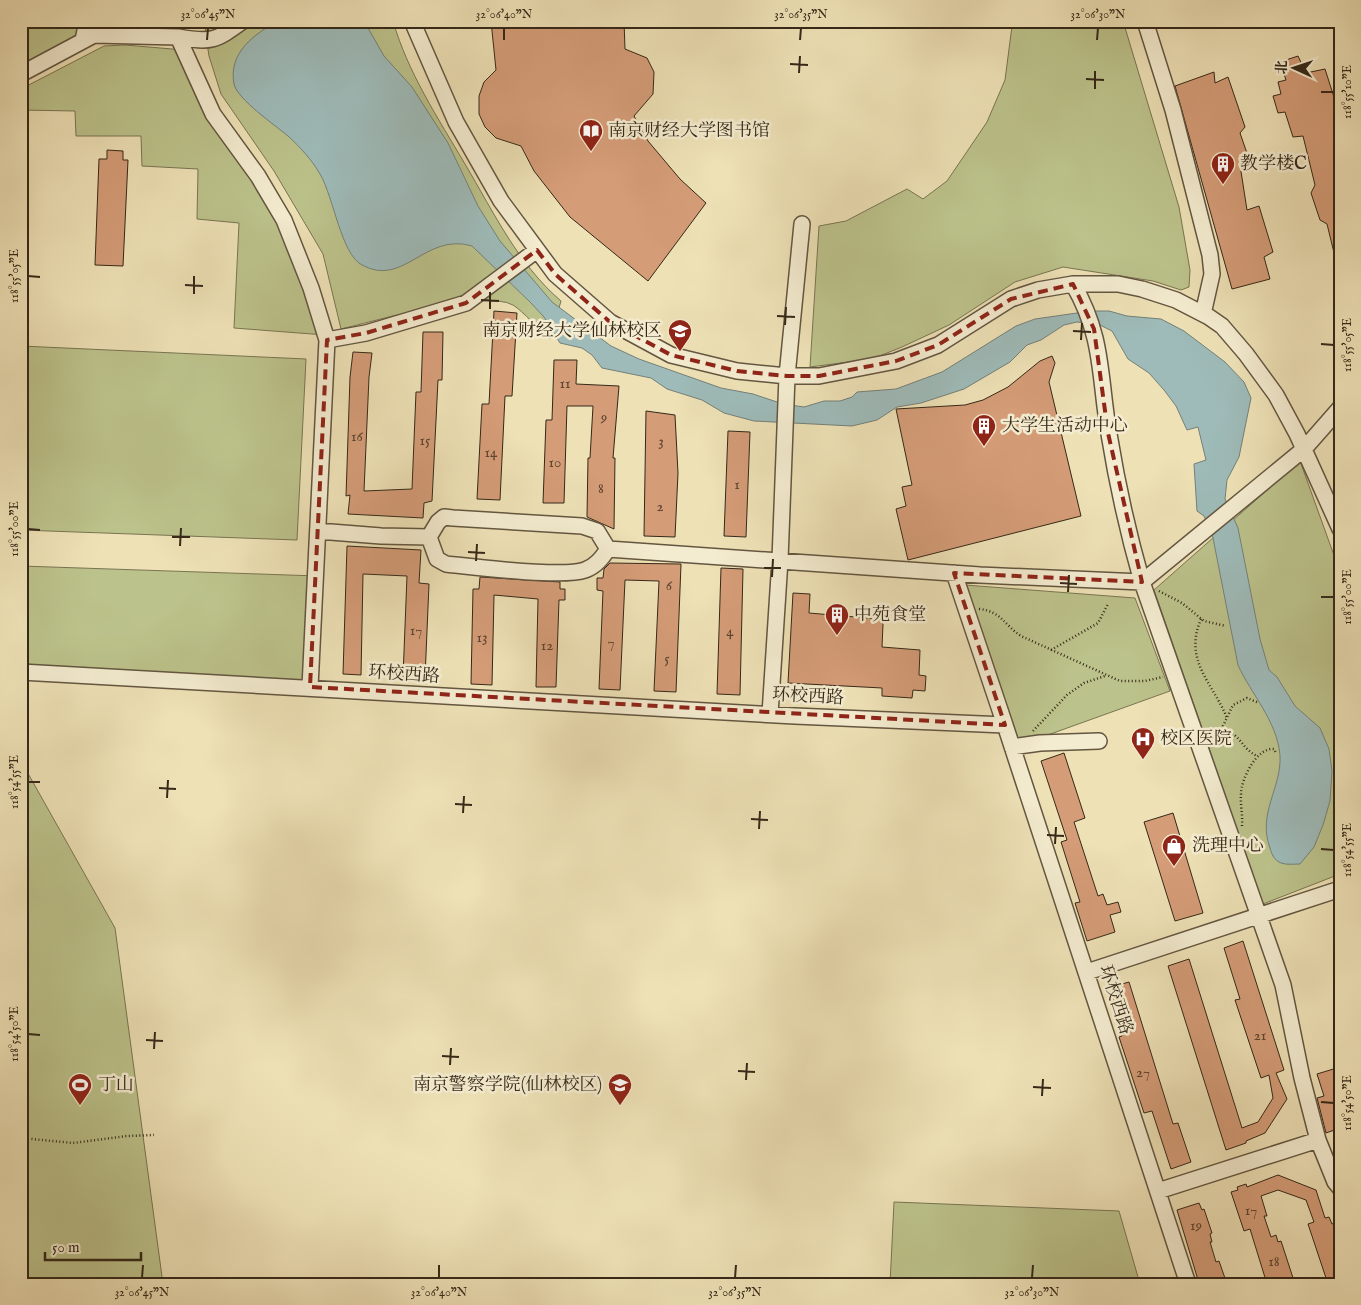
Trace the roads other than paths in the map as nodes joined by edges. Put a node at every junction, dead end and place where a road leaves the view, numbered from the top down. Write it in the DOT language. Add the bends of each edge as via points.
graph roads {
  1 [pos="87,21"];
  2 [pos="243,21"];
  3 [pos="412,21"];
  4 [pos="1145,21"];
  5 [pos="178,37"];
  6 [pos="82,40"];
  7 [pos="21,74"];
  8 [pos="802,224"];
  9 [pos="537,250"];
  10 [pos="1073,284"];
  11 [pos="1203,314"];
  12 [pos="328,340"];
  13 [pos="787,376"];
  14 [pos="1340,408"];
  15 [pos="1304,448"];
  16 [pos="1340,529"];
  17 [pos="318,531"];
  18 [pos="429,537"];
  19 [pos="608,549"];
  20 [pos="780,560"];
  21 [pos="954,573"];
  22 [pos="1142,582"];
  23 [pos="21,672"];
  24 [pos="310,687"];
  25 [pos="770,714"];
  26 [pos="1006,725"];
  27 [pos="1099,741"];
  28 [pos="1019,746"];
  29 [pos="1340,888"];
  30 [pos="1259,915"];
  31 [pos="1086,972"];
  32 [pos="1318,1140"];
  33 [pos="1340,1188"];
  34 [pos="1158,1191"];
  35 [pos="1188,1284"];
  1 -- 6 [label="street"];
  2 -- 5 [label="street" via="226,34 206,42"];
  3 -- 9 [label="street" via="456,122 500,201"];
  4 -- 11 [label="street" via="1178,128 1210,255 1212,274"];
  5 -- 6 [label="street" via="94,35"];
  5 -- 12 [label="street" via="214,114 258,176 284,220"];
  6 -- 7 [label="street"];
  8 -- 13 [label="street"];
  9 -- 12 [label="street" via="466,303 366,333"];
  9 -- 13 [label="street" via="555,274 610,322 671,355 737,371"];
  10 -- 11 [label="street" via="1118,284 1142,289 1176,300"];
  10 -- 13 [label="street" via="1011,299 938,345 896,361 819,376"];
  10 -- 22 [label="street" via="1094,329 1108,433"];
  11 -- 15 [label="street" via="1222,326 1246,354 1276,395"];
  12 -- 17 [label="street"];
  13 -- 20 [label="street"];
  14 -- 15 [label="street"];
  15 -- 16 [label="street"];
  15 -- 22 [label="street"];
  17 -- 18 [label="street"];
  17 -- 24 [label="street"];
  18 -- 19 [label="street" via="444,517 582,526 597,531"];
  18 -- 19 [label="street" via="437,559 446,564 519,570 584,571"];
  19 -- 20 [label="street"];
  20 -- 21 [label="street"];
  20 -- 25 [label="street"];
  21 -- 22 [label="street"];
  21 -- 26 [label="street"];
  22 -- 30 [label="street"];
  23 -- 24 [label="street, 环校西路"];
  24 -- 25 [label="street, 环校西路"];
  25 -- 26 [label="street, 环校西路"];
  26 -- 28 [label="street, 环校西路"];
  27 -- 28 [label="street"];
  28 -- 31 [label="street, 环校西路"];
  29 -- 30 [label="street"];
  30 -- 31 [label="street"];
  30 -- 32 [label="street" via="1283,985"];
  31 -- 34 [label="street, 环校西路"];
  32 -- 33 [label="street"];
  32 -- 34 [label="street"];
  34 -- 35 [label="street, 环校西路"];
}
